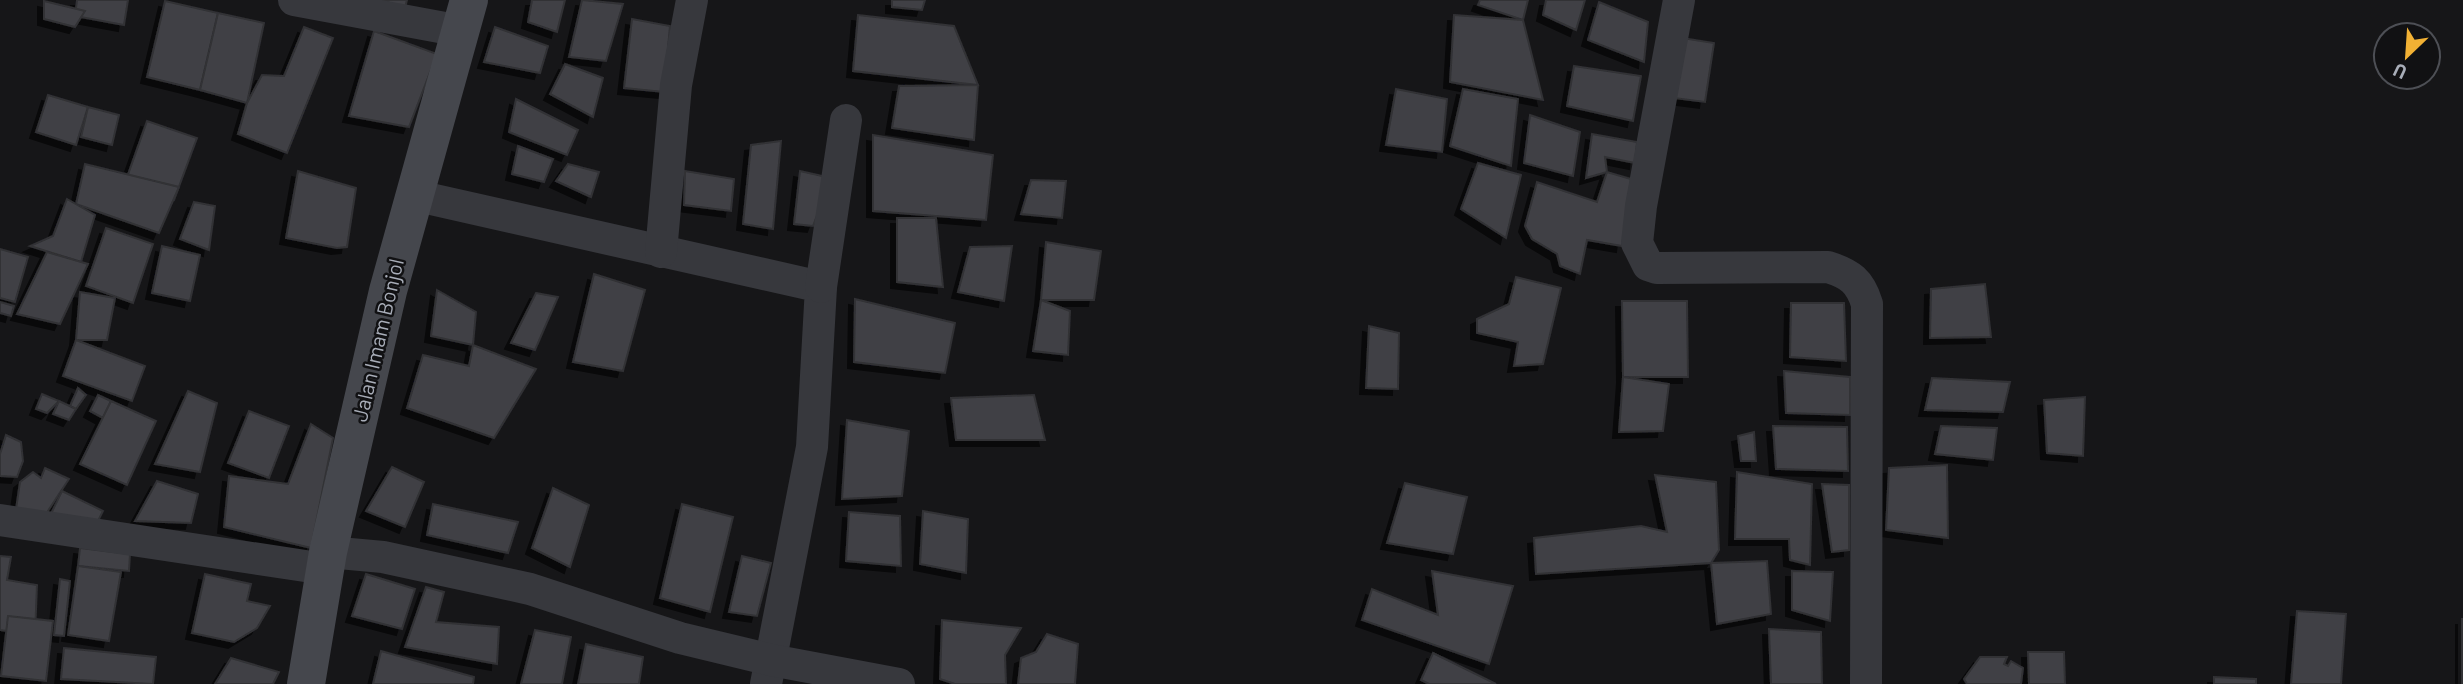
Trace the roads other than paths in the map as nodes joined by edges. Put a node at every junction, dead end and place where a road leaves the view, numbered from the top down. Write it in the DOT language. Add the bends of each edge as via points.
graph roads {
  1 [pos="294,0"];
  2 [pos="692,0"];
  3 [pos="1679,0"];
  4 [pos="465,15"];
  5 [pos="846,120"];
  6 [pos="412,195"];
  7 [pos="661,252"];
  8 [pos="821,287"];
  9 [pos="0,520"];
  10 [pos="326,561"];
  11 [pos="768,672"];
  12 [pos="306,684"];
  13 [pos="899,684"];
  14 [pos="1866,684"];
  1 -- 4 [label="street"];
  2 -- 7 [label="street" via="676,85"];
  3 -- 14 [label="street" via="1637,243 1648,265 1657,268 1828,267 1859,282 1867,304"];
  4 -- 6 [label="main road, Jalan Imam Bonjol"];
  5 -- 8 [label="street"];
  6 -- 7 [label="street"];
  6 -- 10 [label="main road, Jalan Imam Bonjol"];
  7 -- 8 [label="street"];
  8 -- 11 [label="street" via="812,447"];
  9 -- 10 [label="street"];
  10 -- 11 [label="street" via="383,558 530,589"];
  10 -- 12 [label="main road, Jalan Imam Bonjol"];
  11 -- 13 [label="street"];
}
